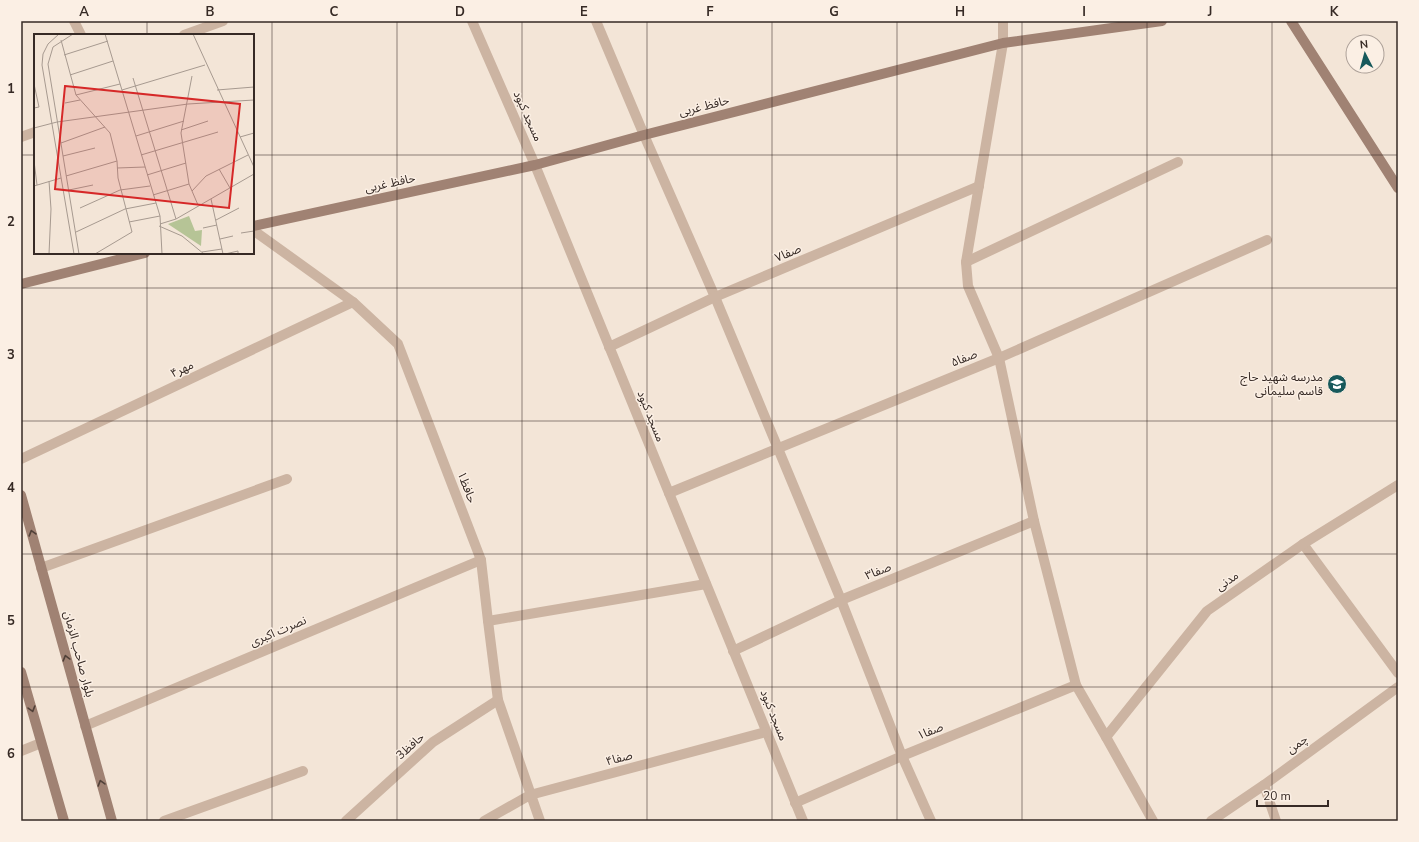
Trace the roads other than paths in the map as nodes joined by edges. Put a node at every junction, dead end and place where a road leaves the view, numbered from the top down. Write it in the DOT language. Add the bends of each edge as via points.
graph roads {
  1 [pos="74,21"];
  2 [pos="223,21"];
  3 [pos="472,21"];
  4 [pos="596,21"];
  5 [pos="1003,21"];
  6 [pos="1162,21"];
  7 [pos="1291,21"];
  8 [pos="80,34"];
  9 [pos="187,34"];
  10 [pos="1003,43"];
  11 [pos="34,132"];
  12 [pos="644,135"];
  13 [pos="21,137"];
  14 [pos="1178,162"];
  15 [pos="536,165"];
  16 [pos="979,186"];
  17 [pos="1398,188"];
  18 [pos="254,226"];
  19 [pos="254,231"];
  20 [pos="1267,240"];
  21 [pos="141,254"];
  22 [pos="966,262"];
  23 [pos="21,284"];
  24 [pos="716,298"];
  25 [pos="353,302"];
  26 [pos="609,347"];
  27 [pos="999,358"];
  28 [pos="778,448"];
  29 [pos="21,459"];
  30 [pos="287,479"];
  31 [pos="1398,485"];
  32 [pos="669,493"];
  33 [pos="21,495"];
  34 [pos="1034,520"];
  35 [pos="1303,544"];
  36 [pos="481,560"];
  37 [pos="41,568"];
  38 [pos="706,584"];
  39 [pos="841,600"];
  40 [pos="488,621"];
  41 [pos="733,651"];
  42 [pos="21,672"];
  43 [pos="1398,673"];
  44 [pos="1076,685"];
  45 [pos="1398,687"];
  46 [pos="498,700"];
  47 [pos="85,726"];
  48 [pos="766,732"];
  49 [pos="1106,737"];
  50 [pos="41,743"];
  51 [pos="21,751"];
  52 [pos="902,756"];
  53 [pos="303,771"];
  54 [pos="1264,785"];
  55 [pos="530,795"];
  56 [pos="795,803"];
  57 [pos="64,821"];
  58 [pos="112,821"];
  59 [pos="164,821"];
  60 [pos="346,821"];
  61 [pos="484,821"];
  62 [pos="540,821"];
  63 [pos="803,821"];
  64 [pos="932,821"];
  65 [pos="1154,821"];
  66 [pos="1211,821"];
  67 [pos="1276,821"];
  1 -- 8 [label="street"];
  2 -- 9 [label="street"];
  3 -- 15 [label="street, مسجد کبود"];
  4 -- 12 [label="street"];
  5 -- 10 [label="street"];
  6 -- 10 [label="street, حافظ غربی"];
  7 -- 17 [label="street"];
  10 -- 12 [label="street, حافظ غربی"];
  10 -- 16 [label="street"];
  11 -- 13 [label="street"];
  12 -- 15 [label="street, حافظ غربی"];
  12 -- 24 [label="street"];
  14 -- 22 [label="street"];
  15 -- 18 [label="street, حافظ غربی"];
  15 -- 26 [label="street, مسجد کبود"];
  16 -- 22 [label="street"];
  16 -- 24 [label="street, صفا۷"];
  19 -- 25 [label="street, حافظ۱"];
  20 -- 27 [label="street, صفا۵"];
  21 -- 23 [label="street"];
  22 -- 27 [label="street" via="968,286"];
  24 -- 26 [label="street, صفا۷"];
  24 -- 28 [label="street"];
  25 -- 29 [label="street, مهر۴"];
  25 -- 36 [label="street, حافظ۱" via="398,344"];
  26 -- 32 [label="street, مسجد کبود"];
  27 -- 28 [label="street, صفا۵"];
  27 -- 34 [label="street"];
  28 -- 32 [label="street, صفا۵"];
  28 -- 39 [label="street"];
  30 -- 37 [label="street"];
  31 -- 35 [label="street, مدنی"];
  32 -- 38 [label="street, مسجد کبود"];
  37 -- 33 [label="street, بلوار صاحب الزمان, one-way"];
  34 -- 39 [label="street, صفا۳"];
  34 -- 44 [label="street"];
  35 -- 43 [label="street"];
  35 -- 49 [label="street, مدنی" via="1207,611"];
  36 -- 40 [label="street, حافظ۱"];
  36 -- 47 [label="street, نصرت اکبری"];
  47 -- 37 [label="street, بلوار صاحب الزمان, one-way"];
  38 -- 40 [label="street"];
  38 -- 41 [label="street, مسجد کبود"];
  39 -- 41 [label="street, صفا۳"];
  39 -- 52 [label="street"];
  40 -- 46 [label="street, حافظ۱"];
  41 -- 48 [label="street, مسجد کبود"];
  42 -- 50 [label="street, one-way"];
  44 -- 49 [label="street"];
  44 -- 52 [label="street, صفا۱"];
  45 -- 54 [label="street, چمن"];
  46 -- 55 [label="street, حافظ۱"];
  46 -- 60 [label="street, حافظ3" via="433,742"];
  58 -- 47 [label="street, بلوار صاحب الزمان, one-way"];
  48 -- 55 [label="street, صفا۴"];
  48 -- 56 [label="street, مسجد کبود"];
  49 -- 65 [label="street"];
  50 -- 51 [label="street"];
  50 -- 57 [label="street"];
  52 -- 56 [label="street, صفا۱"];
  52 -- 64 [label="street"];
  53 -- 59 [label="street"];
  54 -- 66 [label="street, چمن"];
  54 -- 67 [label="street"];
  55 -- 61 [label="street, صفا۴"];
  55 -- 62 [label="street, حافظ۱"];
  56 -- 63 [label="street, مسجد کبود"];
}
